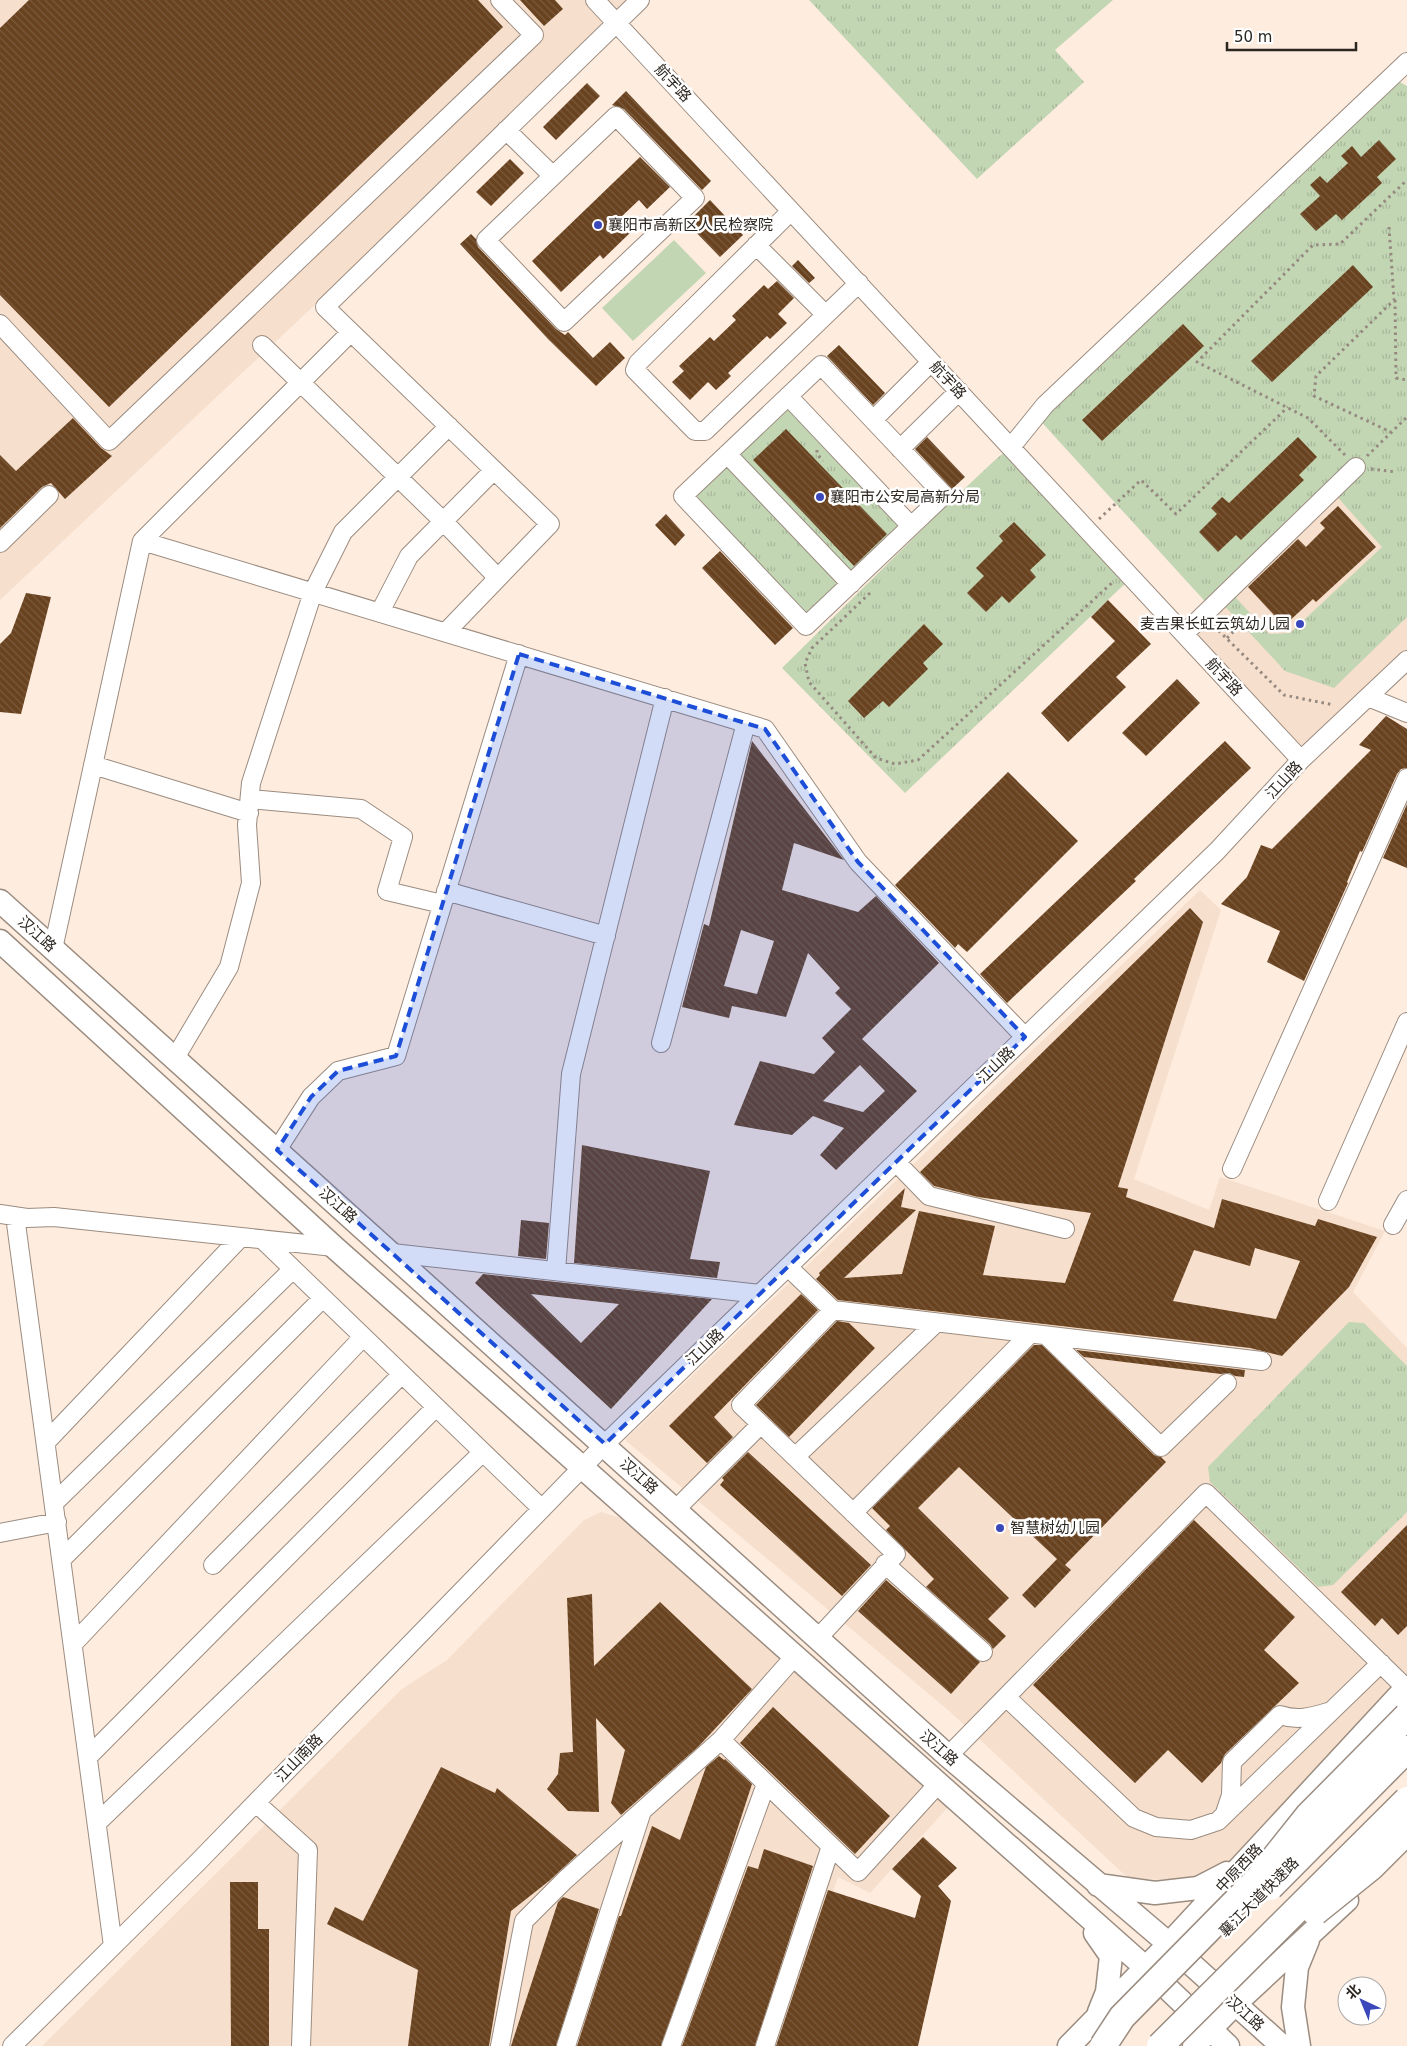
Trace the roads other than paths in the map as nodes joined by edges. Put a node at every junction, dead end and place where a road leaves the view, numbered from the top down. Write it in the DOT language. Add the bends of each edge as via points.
graph roads {
  1 [pos="500,0"];
  2 [pos="596,0"];
  3 [pos="640,0"];
  4 [pos="617,22"];
  5 [pos="1407,62"];
  6 [pos="506,130"];
  7 [pos="554,176"];
  8 [pos="791,210"];
  9 [pos="756,245"];
  10 [pos="859,284"];
  11 [pos="826,315"];
  12 [pos="0,324"];
  13 [pos="351,332"];
  14 [pos="262,345"];
  15 [pos="931,362"];
  16 [pos="300,382"];
  17 [pos="959,391"];
  18 [pos="788,396"];
  19 [pos="872,420"];
  20 [pos="449,426"];
  21 [pos="1011,447"];
  22 [pos="900,448"];
  23 [pos="727,454"];
  24 [pos="1356,467"];
  25 [pos="494,470"];
  26 [pos="397,478"];
  27 [pos="49,495"];
  28 [pos="443,521"];
  29 [pos="911,526"];
  30 [pos="142,541"];
  31 [pos="0,543"];
  32 [pos="498,578"];
  33 [pos="851,584"];
  34 [pos="313,592"];
  35 [pos="380,612"];
  36 [pos="446,632"];
  37 [pos="1184,634"];
  38 [pos="519,654"];
  39 [pos="1407,660"];
  40 [pos="1368,697"];
  41 [pos="665,698"];
  42 [pos="1407,713"];
  43 [pos="746,723"];
  44 [pos="1301,760"];
  45 [pos="93,765"];
  46 [pos="1407,778"];
  47 [pos="249,806"];
  48 [pos="444,898"];
  49 [pos="0,901"];
  50 [pos="606,936"];
  51 [pos="0,941"];
  52 [pos="53,948"];
  53 [pos="1407,1022"];
  54 [pos="1025,1038"];
  55 [pos="661,1043"];
  56 [pos="175,1058"];
  57 [pos="277,1150"];
  58 [pos="896,1162"];
  59 [pos="1232,1169"];
  60 [pos="1407,1200"];
  61 [pos="1328,1201"];
  62 [pos="8,1215"];
  63 [pos="1393,1225"];
  64 [pos="1065,1229"];
  65 [pos="241,1237"];
  66 [pos="262,1239"];
  67 [pos="334,1247"];
  68 [pos="392,1253"];
  69 [pos="788,1267"];
  70 [pos="293,1270"];
  71 [pos="556,1271"];
  72 [pos="760,1294"];
  73 [pos="322,1298"];
  74 [pos="833,1310"];
  75 [pos="936,1322"];
  76 [pos="1038,1335"];
  77 [pos="364,1337"];
  78 [pos="1262,1361"];
  79 [pos="402,1374"];
  80 [pos="1227,1383"];
  81 [pos="436,1407"];
  82 [pos="761,1424"];
  83 [pos="46,1442"];
  84 [pos="604,1444"];
  85 [pos="483,1452"];
  86 [pos="795,1457"];
  87 [pos="583,1467"];
  88 [pos="54,1503"];
  89 [pos="542,1509"];
  90 [pos="676,1509"];
  91 [pos="853,1513"];
  92 [pos="57,1522"];
  93 [pos="0,1533"];
  94 [pos="62,1559"];
  95 [pos="885,1564"];
  96 [pos="212,1565"];
  97 [pos="818,1638"];
  98 [pos="73,1644"];
  99 [pos="984,1652"];
  100 [pos="795,1656"];
  101 [pos="1380,1663"];
  102 [pos="1406,1688"];
  103 [pos="1006,1697"];
  104 [pos="1332,1711"];
  105 [pos="1407,1716"];
  106 [pos="721,1740"];
  107 [pos="1407,1749"];
  108 [pos="948,1756"];
  109 [pos="88,1757"];
  110 [pos="766,1784"];
  111 [pos="938,1784"];
  112 [pos="1407,1800"];
  113 [pos="256,1803"];
  114 [pos="642,1810"];
  115 [pos="1224,1816"];
  116 [pos="97,1824"];
  117 [pos="1407,1831"];
  118 [pos="1407,1845"];
  119 [pos="830,1846"];
  120 [pos="1242,1865"];
  121 [pos="1098,1885"];
  122 [pos="1079,1910"];
  123 [pos="1311,1934"];
  124 [pos="1169,1944"];
  125 [pos="113,1946"];
  126 [pos="1146,1968"];
  127 [pos="1235,2004"];
  128 [pos="1097,2018"];
  129 [pos="1210,2030"];
  130 [pos="12,2046"];
  131 [pos="301,2046"];
  132 [pos="500,2046"];
  133 [pos="566,2046"];
  134 [pos="670,2046"];
  135 [pos="765,2046"];
  136 [pos="1069,2046"];
  137 [pos="1103,2046"];
  138 [pos="1112,2046"];
  139 [pos="1160,2046"];
  140 [pos="1179,2046"];
  141 [pos="1194,2046"];
  142 [pos="1228,2046"];
  143 [pos="1282,2046"];
  144 [pos="1299,2046"];
  1 -- 12 [label="street" via="534,35 109,441"];
  2 -- 4 [label="street, 航宇路"];
  3 -- 4 [label="street"];
  4 -- 6 [label="street"];
  4 -- 8 [label="street, 航宇路"];
  5 -- 21 [label="street" via="1045,405"];
  6 -- 7 [label="street"];
  6 -- 13 [label="street" via="325,307"];
  7 -- 7 [label="street" via="486,240 564,322 695,198 616,116"];
  8 -- 9 [label="street"];
  8 -- 10 [label="street, 航宇路"];
  9 -- 11 [label="street"];
  9 -- 11 [label="street" via="638,363 636,370 694,431 705,431"];
  10 -- 11 [label="street"];
  10 -- 15 [label="street, 航宇路"];
  13 -- 16 [label="street"];
  13 -- 20 [label="street"];
  14 -- 16 [label="street"];
  15 -- 17 [label="street, 航宇路"];
  15 -- 19 [label="street"];
  16 -- 26 [label="street"];
  16 -- 30 [label="street"];
  17 -- 21 [label="street, 航宇路"];
  17 -- 22 [label="street"];
  18 -- 19 [label="street" via="820,365"];
  18 -- 23 [label="street"];
  18 -- 29 [label="street"];
  19 -- 22 [label="street"];
  20 -- 25 [label="street"];
  20 -- 26 [label="street"];
  21 -- 37 [label="street, 航宇路"];
  22 -- 29 [label="street" via="944,495"];
  23 -- 33 [label="street"];
  23 -- 33 [label="street" via="683,496 806,626"];
  24 -- 37 [label="street"];
  25 -- 28 [label="street"];
  25 -- 32 [label="street" via="550,524"];
  26 -- 28 [label="street"];
  26 -- 34 [label="street" via="343,532"];
  27 -- 31 [label="street"];
  28 -- 32 [label="street"];
  28 -- 35 [label="street" via="408,556"];
  29 -- 33 [label="street"];
  30 -- 34 [label="street"];
  30 -- 45 [label="street"];
  32 -- 36 [label="street"];
  34 -- 35 [label="street"];
  34 -- 47 [label="street" via="251,783"];
  35 -- 36 [label="street"];
  36 -- 38 [label="street"];
  37 -- 44 [label="street, 航宇路"];
  38 -- 41 [label="street"];
  38 -- 48 [label="street"];
  39 -- 40 [label="street, 江山路"];
  40 -- 42 [label="street"];
  40 -- 44 [label="street, 江山路"];
  41 -- 43 [label="street"];
  41 -- 50 [label="street"];
  43 -- 54 [label="street" via="765,729 858,862"];
  43 -- 55 [label="street"];
  44 -- 54 [label="street, 江山路" via="1218,851"];
  45 -- 47 [label="street"];
  45 -- 52 [label="street"];
  46 -- 59 [label="street"];
  47 -- 48 [label="street" via="361,809 402,837 387,891"];
  47 -- 56 [label="street" via="251,883 229,967"];
  48 -- 50 [label="street"];
  48 -- 57 [label="street" via="396,1056 338,1071 312,1097"];
  49 -- 52 [label="main road, 汉江路"];
  50 -- 71 [label="street" via="571,1074"];
  51 -- 67 [label="main road, 汉江路"];
  52 -- 56 [label="main road, 汉江路"];
  53 -- 61 [label="street"];
  54 -- 58 [label="street, 江山路"];
  56 -- 57 [label="main road, 汉江路"];
  57 -- 68 [label="main road, 汉江路"];
  58 -- 64 [label="street" via="929,1196"];
  58 -- 69 [label="street, 江山路"];
  60 -- 63 [label="street"];
  62 -- 65 [label="street"];
  62 -- 83 [label="street"];
  65 -- 66 [label="street"];
  65 -- 83 [label="street"];
  66 -- 67 [label="street"];
  66 -- 70 [label="street"];
  67 -- 87 [label="main road, 汉江路"];
  68 -- 71 [label="street"];
  68 -- 84 [label="main road, 汉江路"];
  69 -- 72 [label="street, 江山路"];
  69 -- 74 [label="street"];
  70 -- 73 [label="street"];
  70 -- 88 [label="street"];
  71 -- 72 [label="street"];
  72 -- 84 [label="street, 江山路"];
  73 -- 77 [label="street"];
  73 -- 94 [label="street"];
  74 -- 75 [label="street"];
  74 -- 82 [label="street" via="741,1405"];
  75 -- 76 [label="street"];
  75 -- 86 [label="street"];
  76 -- 78 [label="street"];
  76 -- 80 [label="street" via="1161,1447"];
  76 -- 91 [label="street"];
  77 -- 79 [label="street"];
  77 -- 98 [label="street"];
  79 -- 81 [label="street"];
  79 -- 96 [label="street"];
  81 -- 85 [label="street"];
  81 -- 109 [label="street"];
  82 -- 86 [label="street"];
  82 -- 90 [label="street"];
  83 -- 88 [label="street"];
  84 -- 87 [label="street, 江山路"];
  84 -- 90 [label="main road, 汉江路"];
  85 -- 89 [label="street"];
  85 -- 116 [label="street"];
  86 -- 91 [label="street"];
  87 -- 89 [label="street, 江山南路"];
  87 -- 100 [label="main road, 汉江路"];
  88 -- 92 [label="street"];
  89 -- 113 [label="street, 江山南路"];
  90 -- 97 [label="main road, 汉江路"];
  91 -- 95 [label="street" via="896,1554"];
  92 -- 93 [label="street"];
  92 -- 94 [label="street"];
  94 -- 98 [label="street"];
  95 -- 97 [label="street"];
  95 -- 99 [label="street"];
  97 -- 108 [label="main road, 汉江路"];
  98 -- 109 [label="street"];
  100 -- 106 [label="street"];
  100 -- 111 [label="main road, 汉江路"];
  101 -- 102 [label="street"];
  101 -- 103 [label="street" via="1206,1493"];
  101 -- 104 [label="street"];
  102 -- 120 [label="main road, 中原西路"];
  103 -- 108 [label="street"];
  103 -- 115 [label="street" via="1134,1818 1156,1827 1191,1830"];
  104 -- 115 [label="street"];
  104 -- 115 [label="street" via="1307,1719 1280,1715 1232,1762 1231,1795"];
  105 -- 137 [label="highway, bridge" via="1308,1816 1257,1880 1122,2017"];
  106 -- 110 [label="street"];
  106 -- 114 [label="street"];
  107 -- 138 [label="highway, 襄江大道快速路, bridge"];
  108 -- 121 [label="main road, 汉江路"];
  109 -- 116 [label="street"];
  110 -- 119 [label="street"];
  110 -- 134 [label="street"];
  111 -- 119 [label="street" via="858,1872"];
  111 -- 122 [label="main road, 汉江路"];
  112 -- 139 [label="highway, bridge"];
  113 -- 125 [label="street, 江山南路"];
  113 -- 131 [label="street" via="308,1850"];
  114 -- 132 [label="street" via="524,1921"];
  114 -- 133 [label="street"];
  116 -- 125 [label="street"];
  117 -- 140 [label="highway, bridge" via="1371,1867 1302,1923"];
  118 -- 123 [label="main road"];
  119 -- 135 [label="street"];
  120 -- 121 [label="main road" via="1198,1888 1155,1893"];
  120 -- 124 [label="main road, 中原西路"];
  121 -- 124 [label="main road, 汉江路"];
  122 -- 126 [label="main road, 汉江路"];
  122 -- 128 [label="main road" via="1111,1956 1106,1992"];
  123 -- 127 [label="main road"];
  123 -- 144 [label="main road" via="1297,1966 1293,2007"];
  124 -- 126 [label="main road, 中原西路"];
  124 -- 127 [label="main road, 汉江路"];
  125 -- 130 [label="street, 江山南路"];
  126 -- 128 [label="main road, 中原西路"];
  126 -- 129 [label="main road, 汉江路"];
  127 -- 129 [label="main road"];
  127 -- 143 [label="main road, 汉江路"];
  128 -- 136 [label="main road, 中原西路"];
  129 -- 141 [label="main road"];
  129 -- 142 [label="main road, 汉江路"];
}
